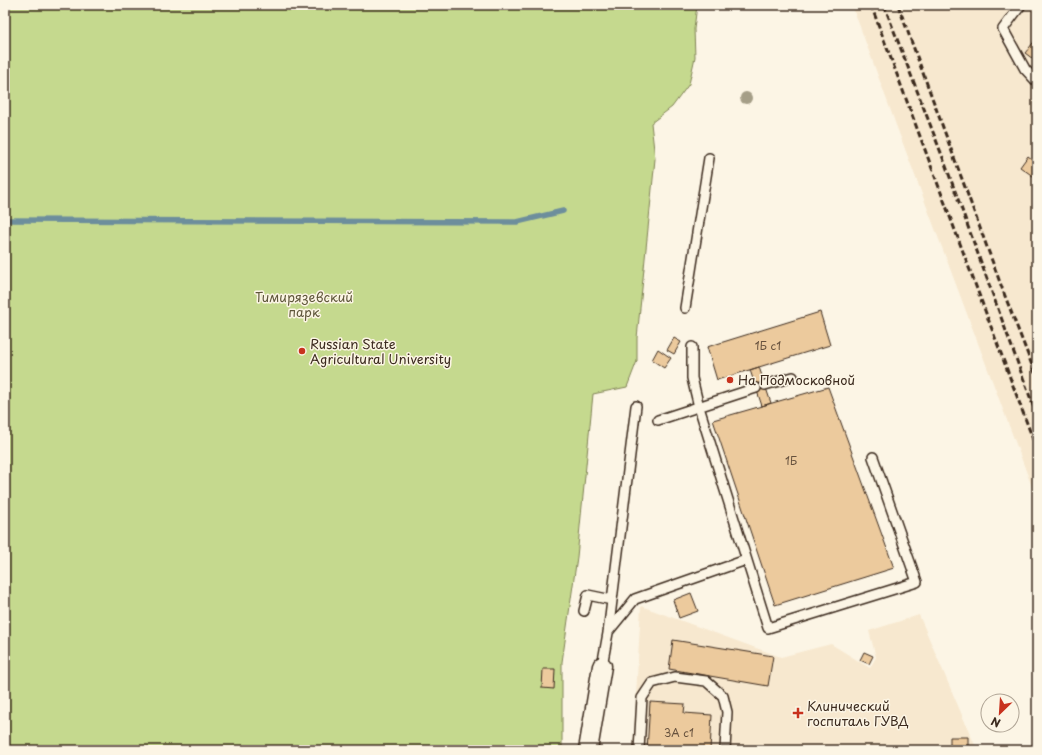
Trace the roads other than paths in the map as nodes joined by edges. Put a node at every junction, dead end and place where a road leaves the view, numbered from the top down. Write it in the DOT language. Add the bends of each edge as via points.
graph roads {
  1 [pos="1021,5"];
  2 [pos="1037,82"];
  3 [pos="709,158"];
  4 [pos="685,308"];
  5 [pos="692,347"];
  6 [pos="793,377"];
  7 [pos="765,385"];
  8 [pos="756,388"];
  9 [pos="636,406"];
  10 [pos="699,407"];
  11 [pos="658,420"];
  12 [pos="873,457"];
  13 [pos="746,560"];
  14 [pos="612,600"];
  15 [pos="584,611"];
  16 [pos="608,633"];
  17 [pos="602,666"];
  18 [pos="588,750"];
  19 [pos="639,750"];
  20 [pos="725,750"];
  1 -- 2 [label="lane" via="1002,29 1026,69"];
  3 -- 4 [label="lane"];
  5 -- 10 [label="lane" via="692,378"];
  6 -- 7 [label="lane"];
  8 -- 10 [label="lane"];
  9 -- 14 [label="lane"];
  10 -- 11 [label="lane"];
  10 -- 13 [label="lane"];
  12 -- 13 [label="lane" via="917,582 768,628"];
  13 -- 16 [label="lane" via="636,599"];
  14 -- 15 [label="lane" via="588,595"];
  14 -- 16 [label="lane"];
  16 -- 17 [label="lane"];
  17 -- 18 [label="street"];
  19 -- 20 [label="lane" via="642,698 652,683 675,677 706,681 723,696 727,712"];
}
